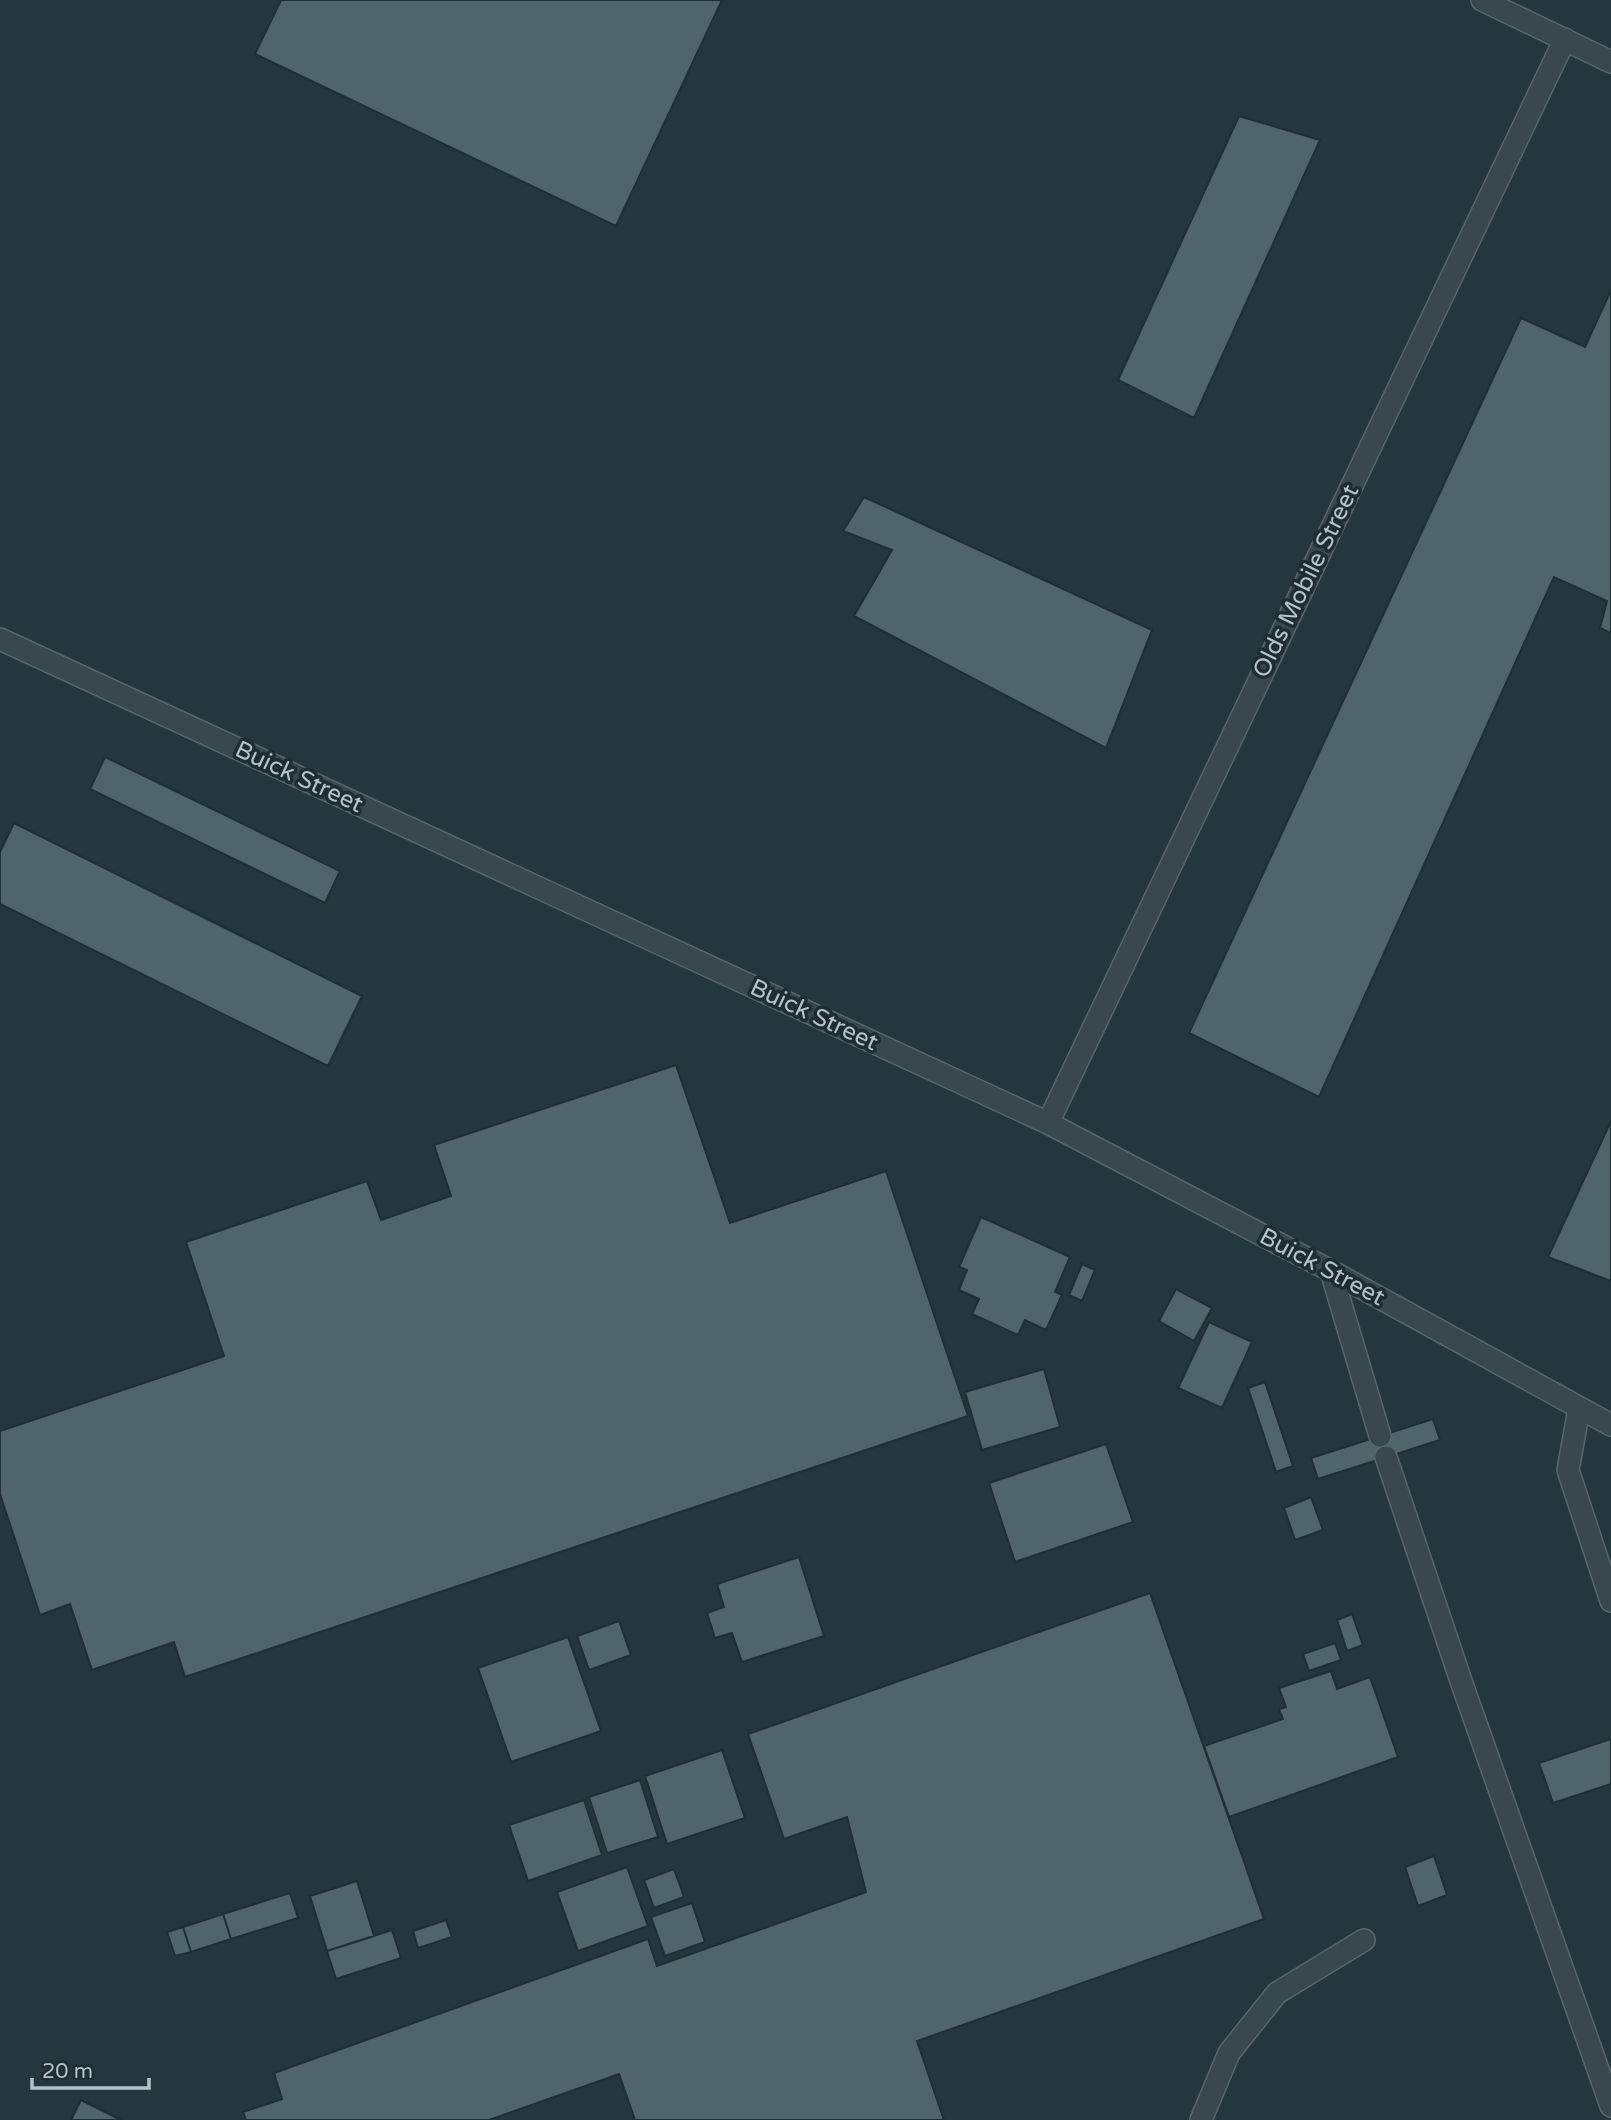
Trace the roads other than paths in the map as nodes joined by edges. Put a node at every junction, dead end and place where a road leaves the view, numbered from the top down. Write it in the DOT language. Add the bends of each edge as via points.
graph roads {
  1 [pos="1482,0"];
  2 [pos="1565,39"];
  3 [pos="1611,62"];
  4 [pos="0,639"];
  5 [pos="1048,1124"];
  6 [pos="1331,1271"];
  7 [pos="1579,1409"];
  8 [pos="1611,1424"];
  9 [pos="1380,1436"];
  10 [pos="1386,1457"];
  11 [pos="1611,1601"];
  12 [pos="1364,1940"];
  13 [pos="1611,2106"];
  14 [pos="1201,2120"];
  1 -- 2 [label="lane"];
  2 -- 3 [label="lane"];
  2 -- 5 [label="lane, Olds Mobile Street"];
  4 -- 5 [label="lane, Buick Street"];
  5 -- 6 [label="lane, Buick Street"];
  6 -- 7 [label="lane, Buick Street"];
  6 -- 9 [label="lane"];
  7 -- 8 [label="lane, Buick Street"];
  7 -- 11 [label="lane" via="1567,1470"];
  10 -- 13 [label="lane"];
  12 -- 14 [label="lane" via="1277,1993 1228,2053"];
}
